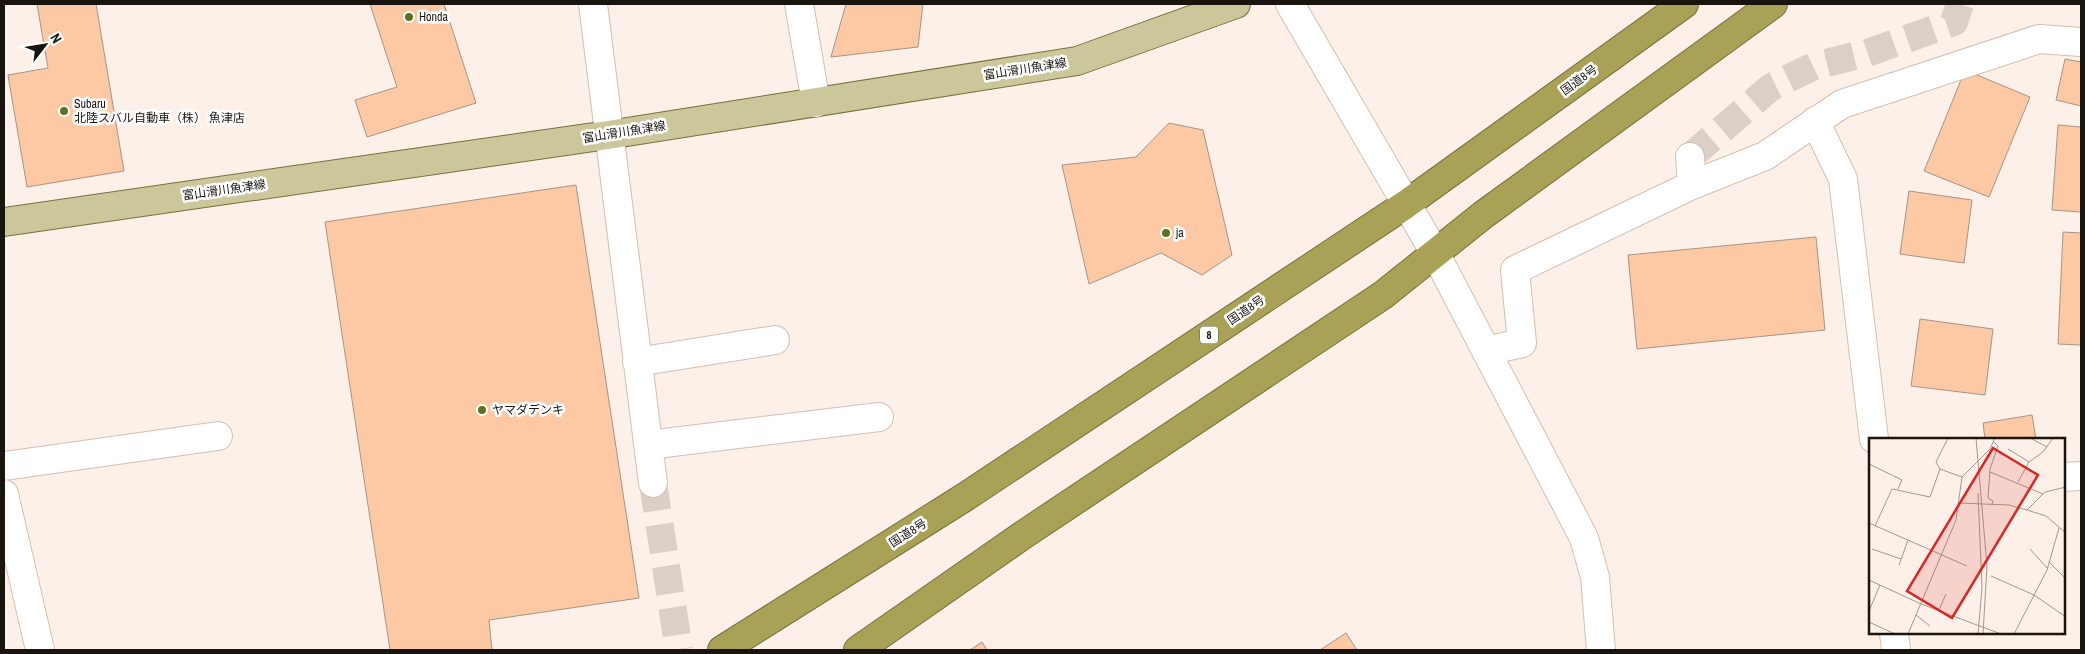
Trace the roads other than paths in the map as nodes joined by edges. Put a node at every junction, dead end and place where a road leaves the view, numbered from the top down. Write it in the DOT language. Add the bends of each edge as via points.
graph roads {
  1 [pos="593,4"];
  2 [pos="799,4"];
  3 [pos="1236,4"];
  4 [pos="1290,4"];
  5 [pos="1684,4"];
  6 [pos="1773,4"];
  7 [pos="2081,42"];
  8 [pos="816,102"];
  9 [pos="1816,121"];
  10 [pos="608,135"];
  11 [pos="1690,157"];
  12 [pos="1692,185"];
  13 [pos="1405,205"];
  14 [pos="4,222"];
  15 [pos="1435,254"];
  16 [pos="775,340"];
  17 [pos="1486,351"];
  18 [pos="637,362"];
  19 [pos="879,417"];
  20 [pos="218,436"];
  21 [pos="1874,438"];
  22 [pos="648,445"];
  23 [pos="4,466"];
  24 [pos="2081,476"];
  25 [pos="2065,477"];
  26 [pos="653,482"];
  27 [pos="4,494"];
  28 [pos="1894,634"];
  29 [pos="40,650"];
  30 [pos="722,650"];
  31 [pos="858,650"];
  32 [pos="1601,650"];
  33 [pos="1896,650"];
  1 -- 10 [label="street"];
  2 -- 8 [label="street"];
  3 -- 8 [label="main road, 富山滑川魚津線" via="1077,61"];
  4 -- 13 [label="street"];
  5 -- 13 [label="highway, 国道8号 / 8"];
  6 -- 15 [label="highway" via="1483,215"];
  7 -- 9 [label="street" via="2039,39 1842,104"];
  8 -- 10 [label="main road, 富山滑川魚津線"];
  9 -- 12 [label="street" via="1765,156"];
  9 -- 21 [label="street" via="1843,179"];
  10 -- 14 [label="main road, 富山滑川魚津線"];
  10 -- 18 [label="street"];
  11 -- 12 [label="street"];
  12 -- 17 [label="street" via="1515,270 1522,343"];
  13 -- 15 [label="street"];
  13 -- 30 [label="highway, 国道8号 / 8" via="965,497"];
  15 -- 17 [label="street"];
  15 -- 31 [label="highway" via="1383,295 1023,535"];
  16 -- 18 [label="street"];
  17 -- 32 [label="street" via="1584,538 1595,577"];
  18 -- 22 [label="street"];
  19 -- 22 [label="street"];
  20 -- 23 [label="street"];
  22 -- 26 [label="street"];
  24 -- 25 [label="street"];
  27 -- 29 [label="street"];
  28 -- 33 [label="street"];
}
